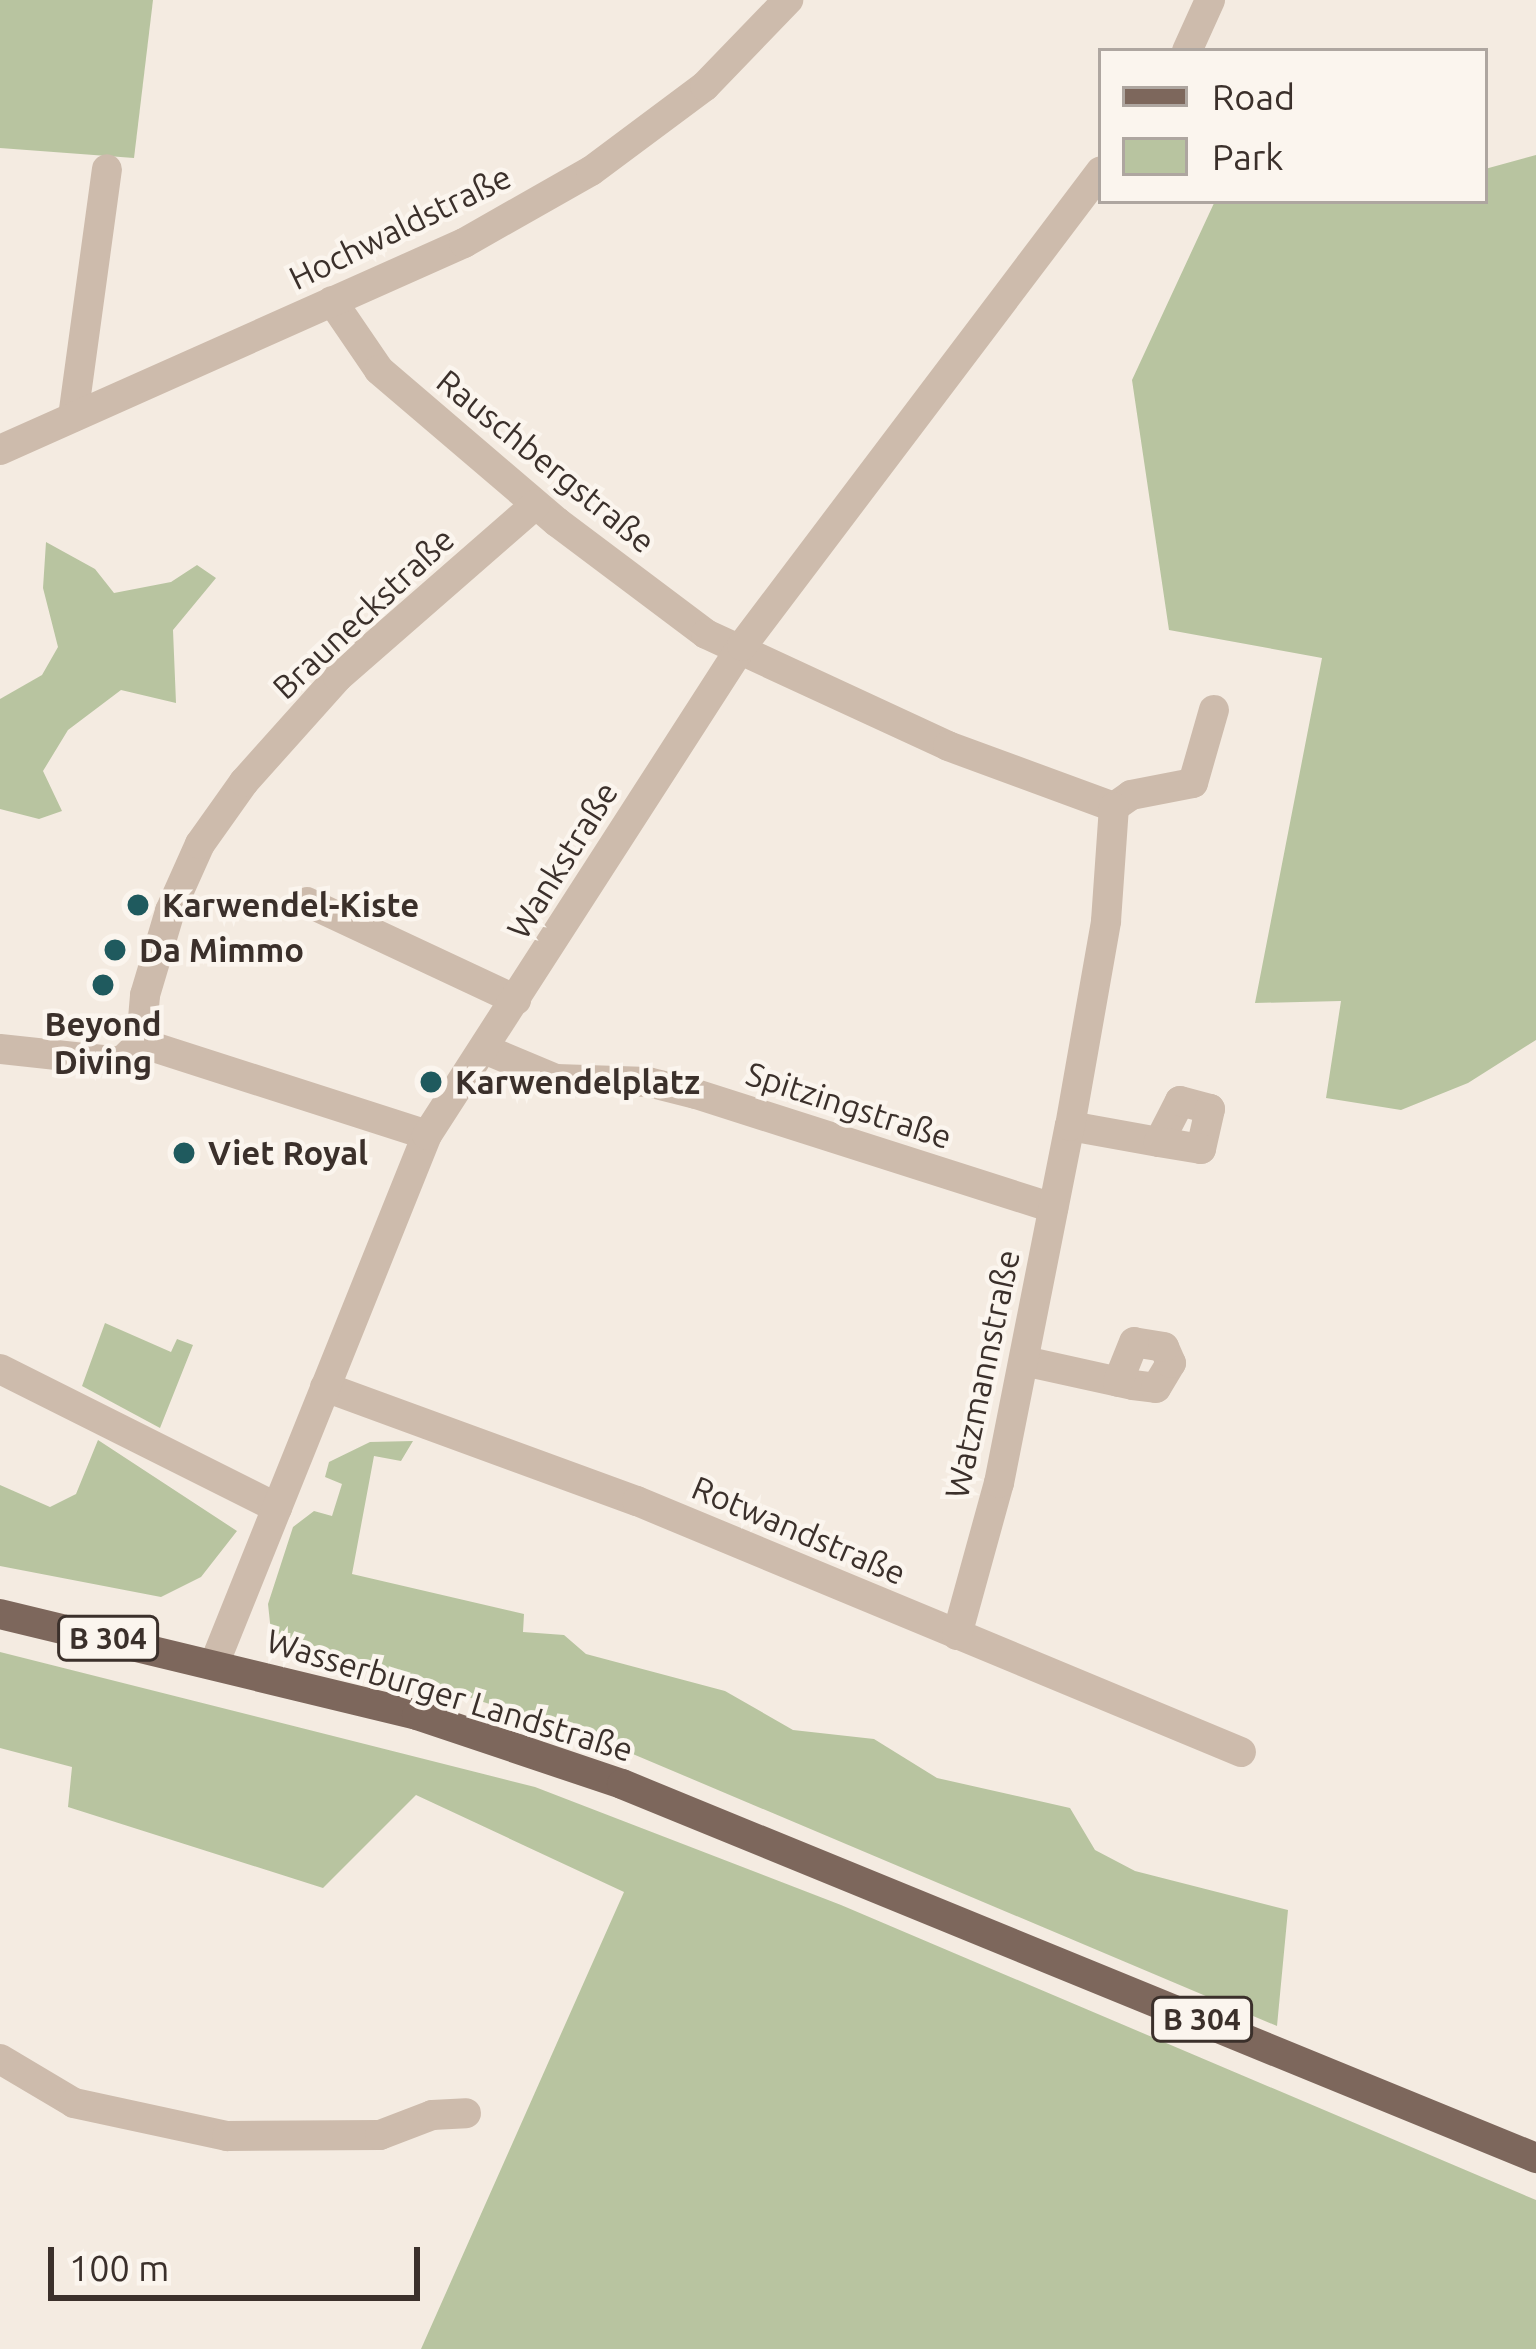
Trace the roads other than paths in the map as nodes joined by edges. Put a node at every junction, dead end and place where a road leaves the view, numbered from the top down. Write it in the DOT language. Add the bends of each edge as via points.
graph roads {
  1 [pos="788,0"];
  2 [pos="1210,0"];
  3 [pos="1188,48"];
  4 [pos="107,169"];
  5 [pos="1098,175"];
  6 [pos="332,301"];
  7 [pos="73,417"];
  8 [pos="0,450"];
  9 [pos="535,505"];
  10 [pos="742,646"];
  11 [pos="1214,710"];
  12 [pos="1114,807"];
  13 [pos="307,902"];
  14 [pos="516,1000"];
  15 [pos="141,1042"];
  16 [pos="0,1049"];
  17 [pos="484,1049"];
  18 [pos="1070,1126"];
  19 [pos="427,1135"];
  20 [pos="1159,1142"];
  21 [pos="1053,1208"];
  22 [pos="1024,1361"];
  23 [pos="0,1369"];
  24 [pos="1118,1382"];
  25 [pos="325,1387"];
  26 [pos="278,1508"];
  27 [pos="0,1614"];
  28 [pos="957,1635"];
  29 [pos="215,1662"];
  30 [pos="1241,1752"];
  31 [pos="0,2059"];
  32 [pos="466,2113"];
  33 [pos="1536,2158"];
  1 -- 6 [label="street, Hochwaldstraße" via="705,86 590,171 464,243"];
  2 -- 3 [label="street"];
  4 -- 7 [label="street"];
  5 -- 10 [label="street, Wankstraße"];
  6 -- 7 [label="street, Hochwaldstraße"];
  6 -- 9 [label="street, Rauschbergstraße" via="379,370"];
  7 -- 8 [label="street, Hochwaldstraße"];
  9 -- 10 [label="street, Rauschbergstraße" via="706,634"];
  9 -- 15 [label="street, Brauneckstraße" via="338,677 244,782 200,844 170,911 145,995"];
  10 -- 12 [label="street, Rauschbergstraße" via="906,728"];
  10 -- 14 [label="street, Wankstraße"];
  11 -- 12 [label="street" via="1193,783 1130,795"];
  12 -- 18 [label="street, Watzmannstraße" via="1106,922"];
  13 -- 14 [label="street"];
  14 -- 17 [label="street, Wankstraße"];
  15 -- 16 [label="street" via="121,1062"];
  15 -- 19 [label="street"];
  17 -- 19 [label="street, Wankstraße"];
  17 -- 21 [label="street, Spitzingstraße" via="556,1079 648,1082 696,1094"];
  18 -- 20 [label="street"];
  18 -- 21 [label="street, Watzmannstraße"];
  19 -- 25 [label="street, Wankstraße"];
  21 -- 22 [label="street, Watzmannstraße"];
  22 -- 24 [label="street"];
  22 -- 28 [label="street, Watzmannstraße"];
  23 -- 26 [label="street"];
  25 -- 26 [label="street, Wankstraße"];
  25 -- 28 [label="street, Rotwandstraße" via="637,1501"];
  26 -- 29 [label="street, Wankstraße"];
  27 -- 29 [label="main road, Wasserburger Landstraße / B 304"];
  28 -- 30 [label="street, Rotwandstraße"];
  29 -- 33 [label="main road, Wasserburger Landstraße / B 304" via="417,1715 599,1776"];
  31 -- 32 [label="street" via="74,2103 227,2137 380,2135 432,2115"];
}
